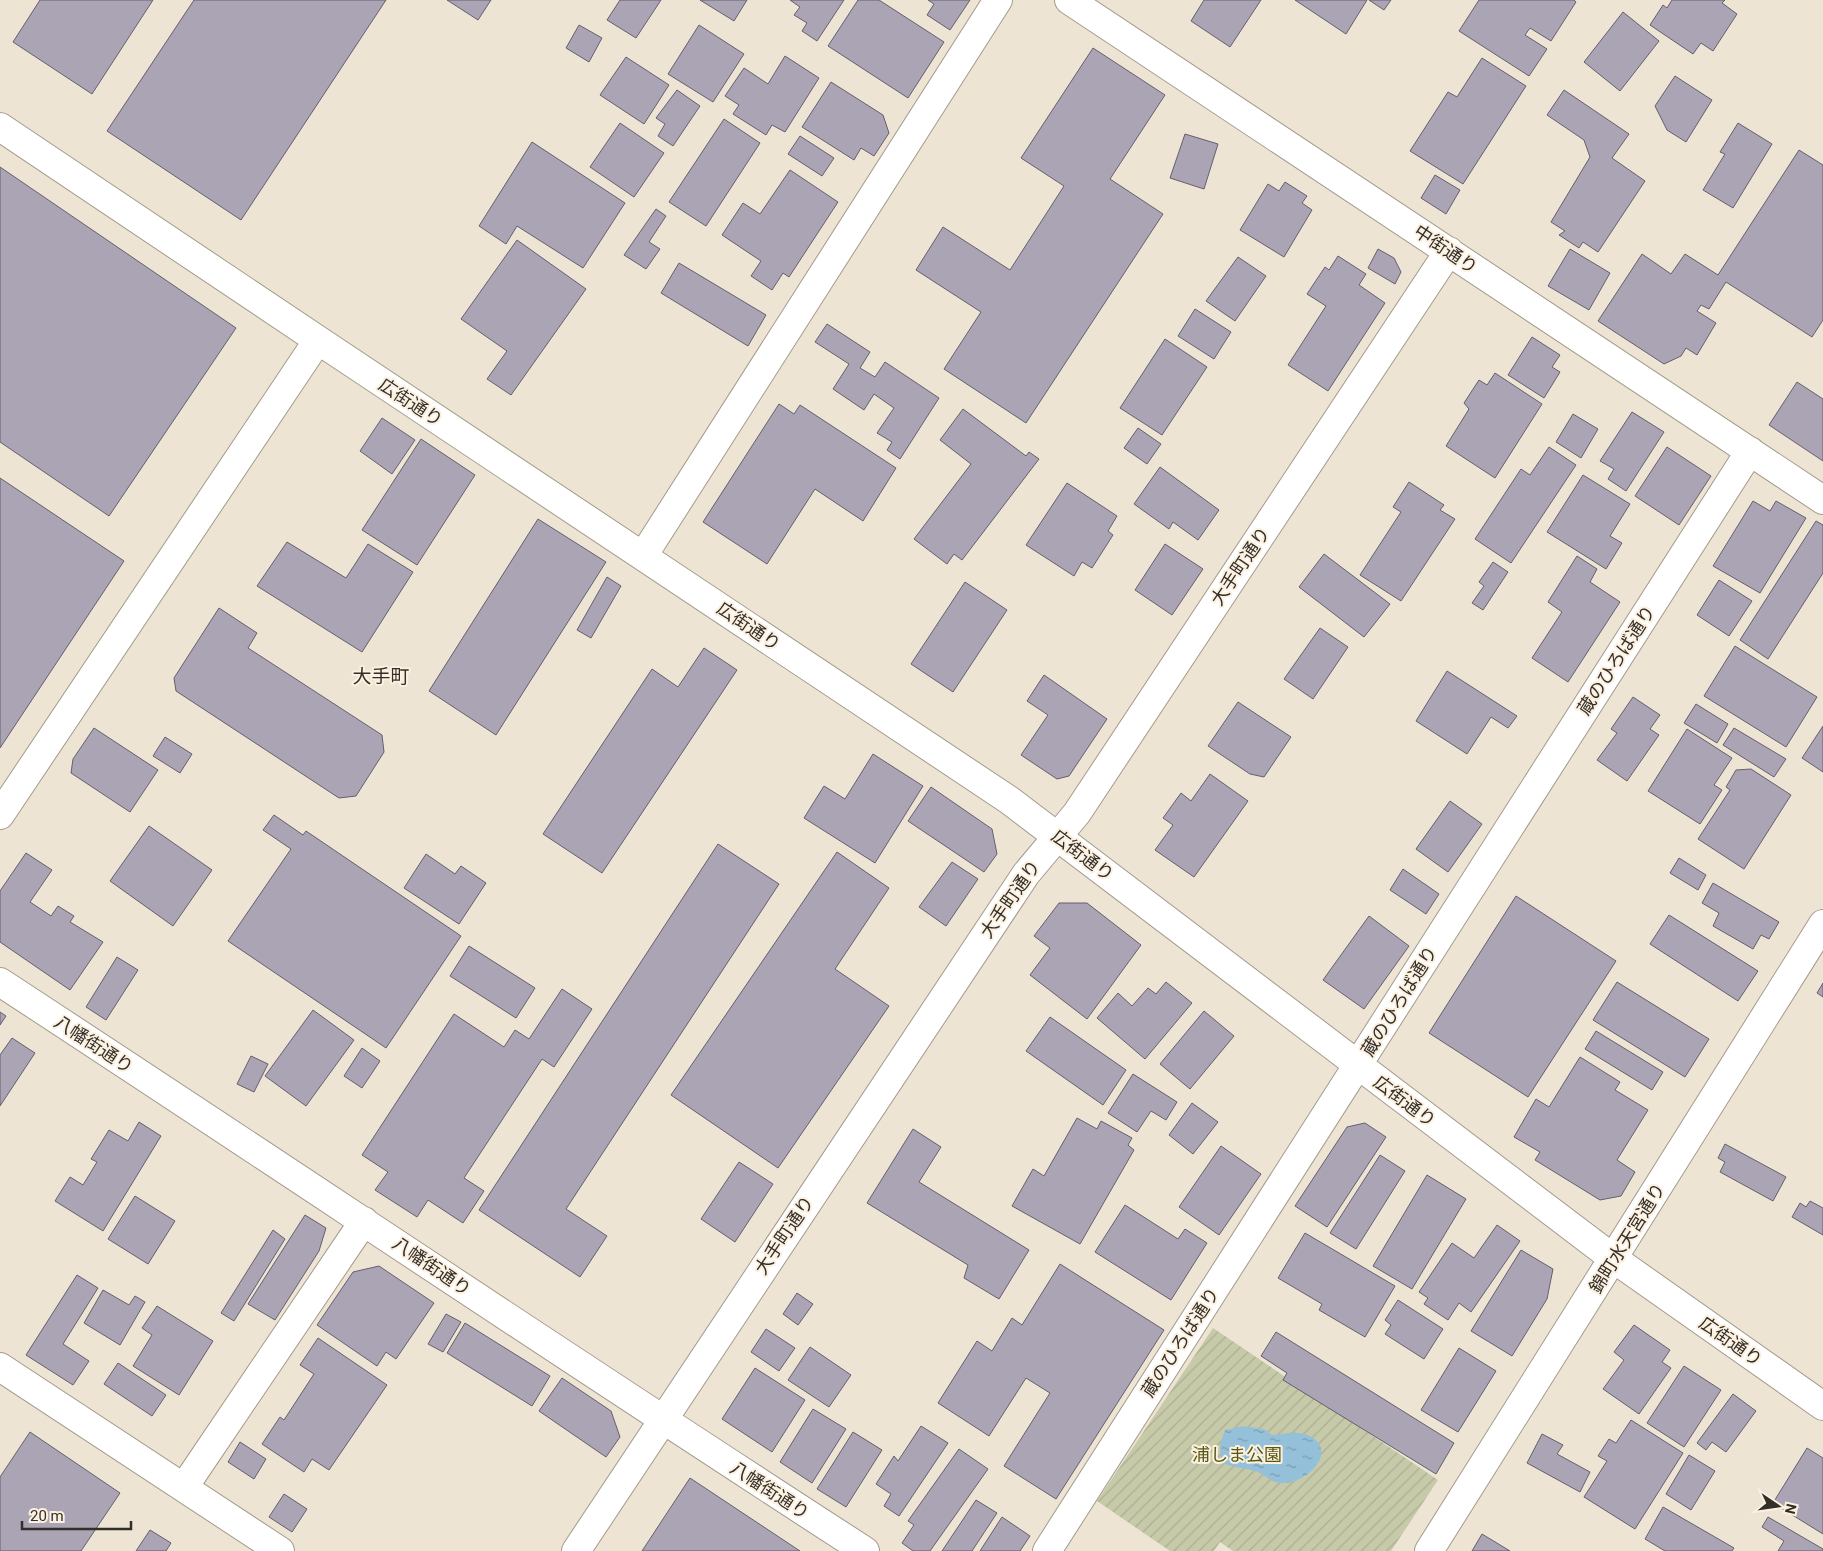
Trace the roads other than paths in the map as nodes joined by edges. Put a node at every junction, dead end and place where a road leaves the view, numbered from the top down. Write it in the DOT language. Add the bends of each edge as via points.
graph roads {
  1 [pos="998,0"];
  2 [pos="1069,0"];
  3 [pos="0,127"];
  4 [pos="1449,251"];
  5 [pos="318,340"];
  6 [pos="1750,451"];
  7 [pos="1823,500"];
  8 [pos="643,556"];
  9 [pos="0,815"];
  10 [pos="1056,835"];
  11 [pos="1823,924"];
  12 [pos="0,982"];
  13 [pos="1358,1065"];
  14 [pos="364,1220"];
  15 [pos="1614,1259"];
  16 [pos="0,1367"];
  17 [pos="1823,1406"];
  18 [pos="661,1420"];
  19 [pos="184,1487"];
  20 [pos="280,1551"];
  21 [pos="576,1551"];
  22 [pos="865,1551"];
  23 [pos="1047,1551"];
  24 [pos="1429,1551"];
  1 -- 8 [label="street"];
  2 -- 4 [label="street, 中街通り"];
  3 -- 5 [label="street, 広街通り"];
  4 -- 6 [label="street, 中街通り"];
  4 -- 10 [label="street, 大手町通り" via="1077,813"];
  5 -- 8 [label="street, 広街通り"];
  5 -- 9 [label="street"];
  6 -- 7 [label="street, 中街通り"];
  6 -- 13 [label="street, 蔵のひろば通り"];
  8 -- 10 [label="street, 広街通り"];
  10 -- 13 [label="street, 広街通り"];
  10 -- 18 [label="street, 大手町通り" via="1020,882"];
  11 -- 15 [label="street, 錦町水天宮通り"];
  12 -- 14 [label="street, 八幡街通り"];
  13 -- 15 [label="street, 広街通り"];
  13 -- 23 [label="street, 蔵のひろば通り"];
  14 -- 18 [label="street, 八幡街通り"];
  14 -- 19 [label="street"];
  15 -- 17 [label="street, 広街通り"];
  15 -- 24 [label="street, 錦町水天宮通り"];
  16 -- 19 [label="street"];
  18 -- 21 [label="street, 大手町通り"];
  18 -- 22 [label="street, 八幡街通り"];
  19 -- 20 [label="street"];
}
